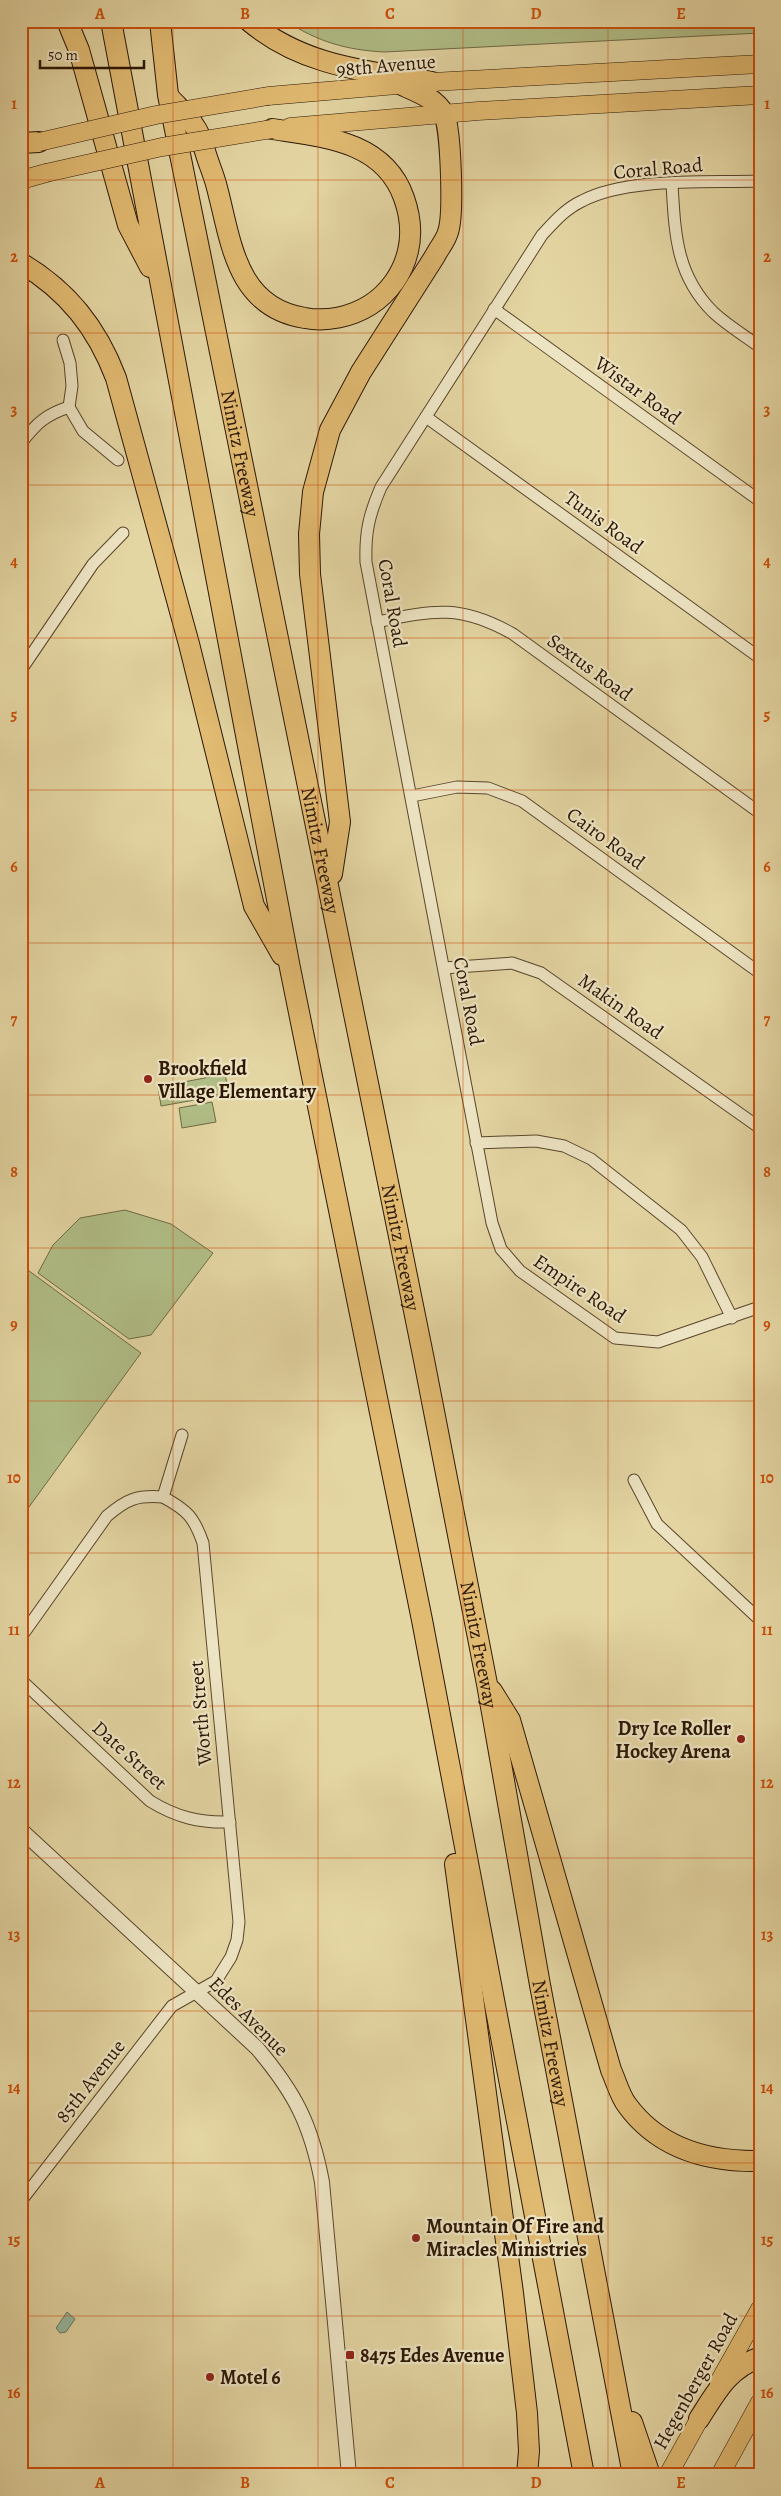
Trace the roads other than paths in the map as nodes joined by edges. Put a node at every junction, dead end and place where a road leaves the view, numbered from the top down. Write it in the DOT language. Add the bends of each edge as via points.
graph roads {
  1 [pos="67,21"];
  2 [pos="111,21"];
  3 [pos="160,21"];
  4 [pos="249,21"];
  5 [pos="760,64"];
  6 [pos="432,82"];
  7 [pos="400,84"];
  8 [pos="168,95"];
  9 [pos="760,95"];
  10 [pos="444,114"];
  11 [pos="272,129"];
  12 [pos="27,144"];
  13 [pos="21,180"];
  14 [pos="760,181"];
  15 [pos="672,184"];
  16 [pos="21,263"];
  17 [pos="160,288"];
  18 [pos="494,309"];
  19 [pos="63,340"];
  20 [pos="760,347"];
  21 [pos="69,407"];
  22 [pos="426,417"];
  23 [pos="21,443"];
  24 [pos="118,460"];
  25 [pos="760,501"];
  26 [pos="123,533"];
  27 [pos="377,622"];
  28 [pos="760,658"];
  29 [pos="21,670"];
  30 [pos="412,796"];
  31 [pos="760,813"];
  32 [pos="330,886"];
  33 [pos="290,968"];
  34 [pos="444,968"];
  35 [pos="760,973"];
  36 [pos="760,1128"];
  37 [pos="476,1143"];
  38 [pos="501,1249"];
  39 [pos="760,1307"];
  40 [pos="732,1318"];
  41 [pos="182,1435"];
  42 [pos="634,1480"];
  43 [pos="163,1497"];
  44 [pos="422,1620"];
  45 [pos="760,1620"];
  46 [pos="21,1637"];
  47 [pos="21,1680"];
  48 [pos="487,1684"];
  49 [pos="230,1822"];
  50 [pos="21,1830"];
  51 [pos="196,1992"];
  52 [pos="760,2161"];
  53 [pos="21,2202"];
  54 [pos="760,2309"];
  55 [pos="760,2357"];
  56 [pos="616,2382"];
  57 [pos="760,2402"];
  58 [pos="699,2420"];
  59 [pos="349,2475"];
  60 [pos="527,2475"];
  61 [pos="584,2475"];
  62 [pos="633,2475"];
  63 [pos="650,2475"];
  64 [pos="668,2475"];
  65 [pos="720,2475"];
  1 -- 17 [label="highway" via="79,50 128,224"];
  2 -- 17 [label="highway"];
  3 -- 8 [label="highway, Nimitz Freeway"];
  4 -- 6 [label="highway" via="280,44 322,62"];
  5 -- 6 [label="main road, 98th Avenue"];
  6 -- 7 [label="main road, 98th Avenue"];
  7 -- 10 [label="highway" via="430,98"];
  7 -- 12 [label="main road, 98th Avenue, bridge" via="268,96 156,115"];
  8 -- 11 [label="highway" via="196,127 216,182 232,252 247,283 259,297 295,317 310,319 328,319 362,310 387,290 403,265 410,234 402,191 384,165 360,149 329,138"];
  8 -- 32 [label="highway, Nimitz Freeway"];
  9 -- 10 [label="main road"];
  10 -- 11 [label="main road"];
  10 -- 32 [label="highway" via="451,208 448,232 340,409 323,452 313,492 310,574 340,822"];
  11 -- 13 [label="main road, bridge" via="162,147"];
  14 -- 15 [label="street, Coral Road"];
  15 -- 18 [label="street, Coral Road" via="606,191 560,215 542,235"];
  15 -- 20 [label="street" via="674,231 681,262 694,291 714,313"];
  16 -- 33 [label="highway" via="50,282 75,306 95,332 110,363 189,644 254,906"];
  17 -- 33 [label="highway"];
  18 -- 22 [label="street, Coral Road"];
  18 -- 25 [label="street, Wistar Road"];
  19 -- 21 [label="street" via="70,363 72,386"];
  21 -- 23 [label="street" via="38,421"];
  21 -- 24 [label="street" via="83,431"];
  22 -- 27 [label="street, Coral Road" via="381,487 365,534 366,562"];
  22 -- 28 [label="street, Tunis Road"];
  26 -- 29 [label="street" via="93,564"];
  27 -- 30 [label="street, Coral Road"];
  27 -- 31 [label="street, Sextus Road" via="430,611 461,613 489,621 513,634"];
  30 -- 34 [label="street, Coral Road"];
  30 -- 35 [label="street, Cairo Road" via="457,788 488,788 522,801"];
  32 -- 48 [label="highway, Nimitz Freeway"];
  33 -- 44 [label="highway"];
  34 -- 36 [label="street, Makin Road" via="512,963 541,973"];
  34 -- 37 [label="street, Coral Road"];
  37 -- 38 [label="street, Coral Road" via="492,1223"];
  37 -- 40 [label="street" via="536,1141 564,1146 591,1159 681,1230 702,1257"];
  38 -- 40 [label="street, Empire Road" via="520,1271 615,1338 658,1342"];
  39 -- 40 [label="street, Empire Road"];
  41 -- 43 [label="street"];
  42 -- 45 [label="street" via="657,1524"];
  43 -- 46 [label="street" via="144,1495 123,1502 107,1516"];
  43 -- 49 [label="street, Worth Street" via="183,1508 196,1523 203,1543"];
  44 -- 60 [label="highway" via="513,2293 527,2422"];
  44 -- 61 [label="highway"];
  47 -- 49 [label="street, Date Street" via="150,1801 187,1819 208,1823"];
  48 -- 52 [label="highway" via="510,1720 611,2070 626,2105 653,2134 679,2149 719,2160"];
  48 -- 56 [label="highway, Nimitz Freeway" via="540,1985"];
  49 -- 51 [label="street, Worth Street" via="239,1922 237,1940 216,1981"];
  50 -- 51 [label="street, Edes Avenue"];
  51 -- 53 [label="street, 85th Avenue" via="172,2006"];
  51 -- 59 [label="street, Edes Avenue" via="257,2048 282,2077 301,2109 314,2144 322,2182"];
  54 -- 58 [label="main road, Hegenberger Road"];
  55 -- 58 [label="highway" via="727,2376"];
  56 -- 62 [label="highway, Nimitz Freeway"];
  56 -- 63 [label="highway"];
  57 -- 65 [label="main road"];
  58 -- 64 [label="main road, Hegenberger Road"];
}
